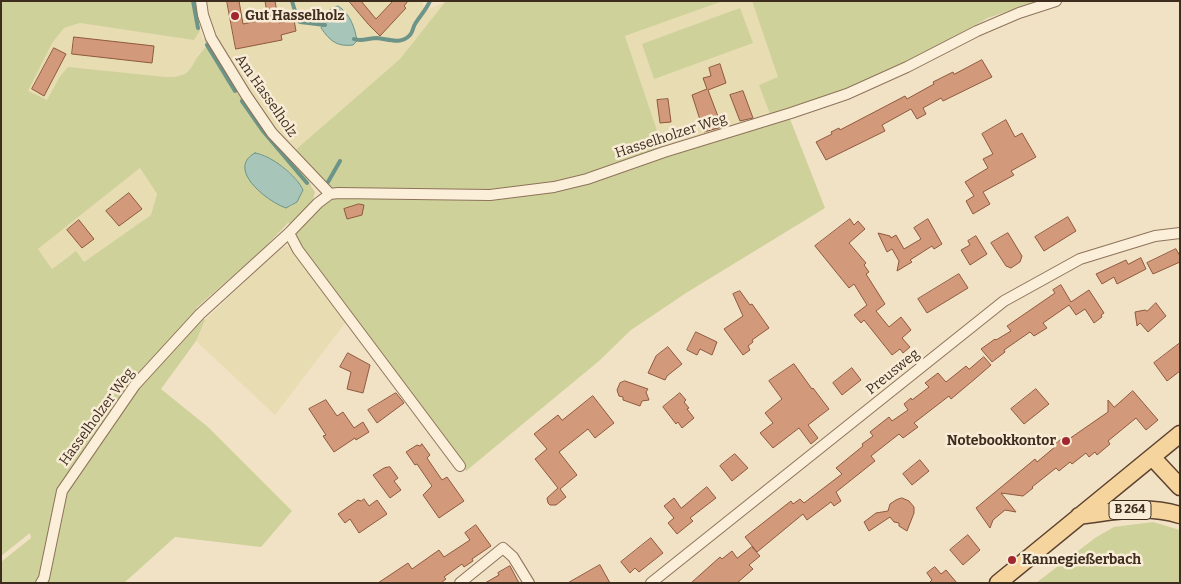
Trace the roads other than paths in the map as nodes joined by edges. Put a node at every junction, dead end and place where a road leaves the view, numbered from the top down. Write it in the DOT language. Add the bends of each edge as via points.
graph roads {
  1 [pos="201,1"];
  2 [pos="1056,1"];
  3 [pos="330,194"];
  4 [pos="289,233"];
  5 [pos="1180,233"];
  6 [pos="1180,434"];
  7 [pos="1152,458"];
  8 [pos="460,466"];
  9 [pos="1180,487"];
  10 [pos="1180,515"];
  11 [pos="1080,516"];
  12 [pos="41,583"];
  13 [pos="460,583"];
  14 [pos="529,583"];
  15 [pos="651,583"];
  16 [pos="998,583"];
  1 -- 3 [label="street, Am Hasselholz" via="211,38 246,95 272,133"];
  2 -- 3 [label="street, Hasselholzer Weg" via="977,31 847,94 587,179 554,187 490,195"];
  3 -- 4 [label="street, Hasselholzer Weg"];
  4 -- 8 [label="street" via="298,250"];
  4 -- 12 [label="street, Hasselholzer Weg" via="195,320 135,385 62,491"];
  5 -- 15 [label="street, Preusweg" via="1155,236 1080,259 1004,301"];
  6 -- 7 [label="main road, B 264"];
  7 -- 9 [label="main road"];
  7 -- 11 [label="main road, B 264"];
  10 -- 11 [label="main road, B 264" via="1149,509"];
  11 -- 16 [label="main road, B 264"];
  13 -- 14 [label="street" via="503,548 513,557"];
}
